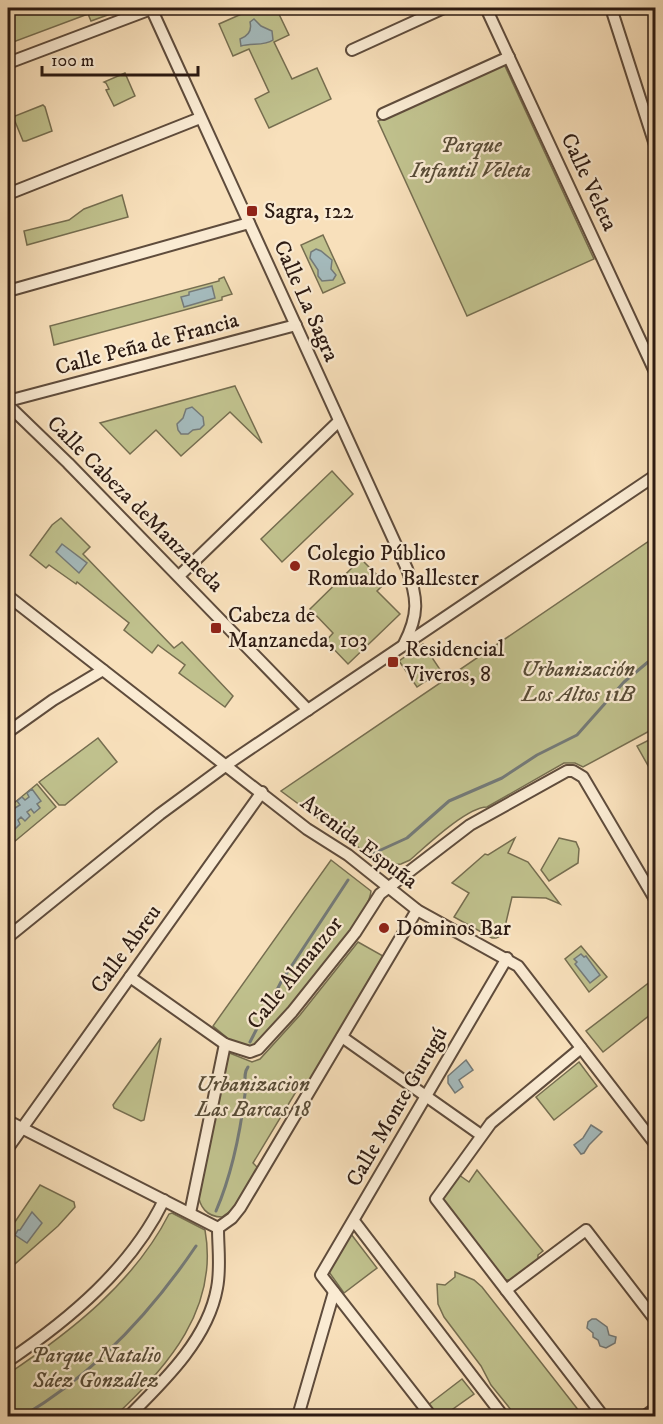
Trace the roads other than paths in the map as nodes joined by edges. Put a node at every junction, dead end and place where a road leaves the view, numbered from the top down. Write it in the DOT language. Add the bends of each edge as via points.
graph roads {
  1 [pos="151,8"];
  2 [pos="444,8"];
  3 [pos="486,8"];
  4 [pos="611,8"];
  5 [pos="352,50"];
  6 [pos="509,57"];
  7 [pos="8,63"];
  8 [pos="383,114"];
  9 [pos="200,118"];
  10 [pos="656,148"];
  11 [pos="8,194"];
  12 [pos="249,223"];
  13 [pos="8,291"];
  14 [pos="296,325"];
  15 [pos="656,374"];
  16 [pos="8,403"];
  17 [pos="339,421"];
  18 [pos="656,475"];
  19 [pos="178,576"];
  20 [pos="8,596"];
  21 [pos="415,613"];
  22 [pos="437,623"];
  23 [pos="403,646"];
  24 [pos="103,670"];
  25 [pos="308,710"];
  26 [pos="8,732"];
  27 [pos="227,766"];
  28 [pos="261,792"];
  29 [pos="388,887"];
  30 [pos="656,901"];
  31 [pos="417,910"];
  32 [pos="8,937"];
  33 [pos="507,958"];
  34 [pos="130,977"];
  35 [pos="342,1037"];
  36 [pos="225,1044"];
  37 [pos="581,1048"];
  38 [pos="427,1097"];
  39 [pos="8,1121"];
  40 [pos="22,1128"];
  41 [pos="481,1135"];
  42 [pos="656,1145"];
  43 [pos="8,1148"];
  44 [pos="164,1200"];
  45 [pos="190,1213"];
  46 [pos="354,1221"];
  47 [pos="218,1228"];
  48 [pos="506,1290"];
  49 [pos="334,1292"];
  50 [pos="656,1321"];
  51 [pos="8,1361"];
  52 [pos="656,1408"];
  53 [pos="129,1416"];
  54 [pos="298,1416"];
  55 [pos="430,1416"];
  56 [pos="503,1416"];
  57 [pos="603,1416"];
  58 [pos="645,1416"];
  1 -- 7 [label="street"];
  1 -- 9 [label="street, Calle La Sagra"];
  2 -- 5 [label="street"];
  3 -- 6 [label="street, Calle Veleta"];
  4 -- 10 [label="street"];
  6 -- 8 [label="street"];
  6 -- 15 [label="street, Calle Veleta"];
  9 -- 11 [label="street"];
  9 -- 12 [label="street, Calle La Sagra"];
  12 -- 13 [label="street"];
  12 -- 14 [label="street, Calle La Sagra"];
  14 -- 16 [label="street, Calle Peña de Francia"];
  14 -- 17 [label="street, Calle La Sagra"];
  16 -- 19 [label="street, Calle Cabeza deManzaneda"];
  17 -- 19 [label="street"];
  17 -- 21 [label="street, Calle La Sagra" via="406,568 415,593"];
  18 -- 22 [label="street"];
  19 -- 25 [label="street, Calle Cabeza deManzaneda"];
  20 -- 24 [label="street, Avenida Espuña"];
  21 -- 22 [label="street" via="420,620"];
  21 -- 23 [label="street, Calle La Sagra"];
  22 -- 23 [label="street"];
  23 -- 25 [label="street"];
  24 -- 26 [label="street"];
  24 -- 27 [label="street, Avenida Espuña"];
  25 -- 27 [label="street"];
  27 -- 28 [label="street, Avenida Espuña"];
  27 -- 32 [label="street" via="151,820"];
  28 -- 29 [label="street, Avenida Espuña"];
  28 -- 34 [label="street, Calle Abreu"];
  29 -- 30 [label="street" via="479,819 562,773 573,771 587,782"];
  29 -- 31 [label="street, Avenida Espuña"];
  29 -- 36 [label="street, Calle Almanzor" via="355,933 258,1049 249,1052"];
  31 -- 33 [label="street, Avenida Espuña"];
  31 -- 35 [label="street"];
  33 -- 37 [label="street, Avenida Espuña" via="523,972"];
  33 -- 38 [label="street, Calle Monte Gurugú"];
  34 -- 36 [label="street, Calle Almanzor"];
  34 -- 40 [label="street, Calle Abreu"];
  35 -- 38 [label="street"];
  35 -- 47 [label="street" via="240,1208"];
  36 -- 45 [label="street"];
  37 -- 41 [label="street"];
  37 -- 42 [label="street, Avenida Espuña"];
  38 -- 41 [label="street"];
  38 -- 46 [label="street, Calle Monte Gurugú"];
  39 -- 40 [label="street"];
  40 -- 43 [label="street, Calle Abreu"];
  40 -- 44 [label="street"];
  41 -- 48 [label="street" via="436,1198"];
  44 -- 45 [label="street"];
  44 -- 51 [label="street" via="142,1240 119,1268 62,1321"];
  45 -- 47 [label="street"];
  46 -- 49 [label="street, Calle Monte Gurugú" via="321,1275"];
  46 -- 56 [label="street"];
  47 -- 53 [label="street" via="218,1287 207,1319 163,1381"];
  48 -- 50 [label="street" via="586,1230"];
  48 -- 57 [label="street"];
  49 -- 54 [label="street"];
  49 -- 55 [label="street"];
  52 -- 58 [label="street"];
}
